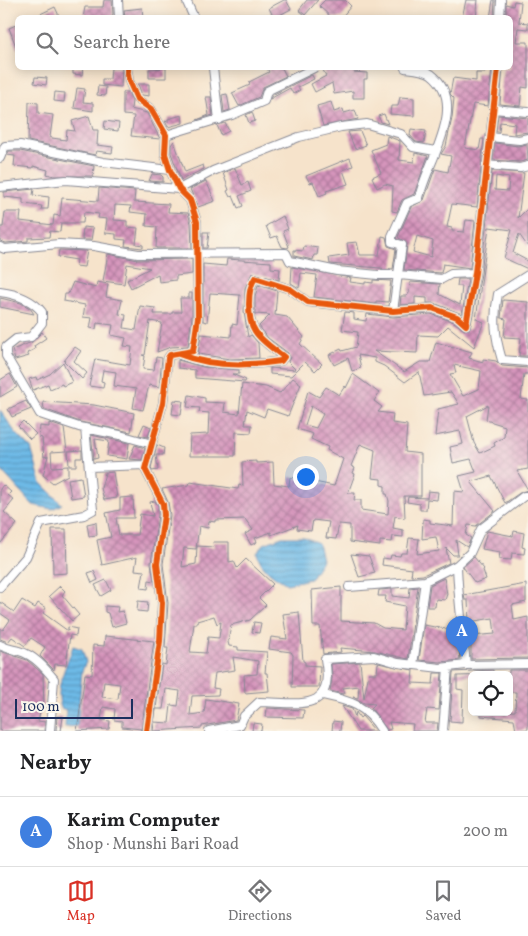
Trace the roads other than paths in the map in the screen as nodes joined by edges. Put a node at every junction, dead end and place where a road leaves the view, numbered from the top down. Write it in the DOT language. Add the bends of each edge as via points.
graph roads {
  1 [pos="118,0"];
  2 [pos="186,0"];
  3 [pos="501,0"];
  4 [pos="119,15"];
  5 [pos="193,15"];
  6 [pos="500,15"];
  7 [pos="127,70"];
  8 [pos="213,70"];
  9 [pos="310,70"];
  10 [pos="415,70"];
  11 [pos="498,70"];
  12 [pos="493,109"];
  13 [pos="528,112"];
  14 [pos="219,120"];
  15 [pos="166,135"];
  16 [pos="490,137"];
  17 [pos="528,138"];
  18 [pos="435,152"];
  19 [pos="0,158"];
  20 [pos="486,165"];
  21 [pos="528,166"];
  22 [pos="170,170"];
  23 [pos="0,186"];
  24 [pos="179,189"];
  25 [pos="0,247"];
  26 [pos="197,254"];
  27 [pos="474,273"];
  28 [pos="399,274"];
  29 [pos="528,275"];
  30 [pos="0,292"];
  31 [pos="393,311"];
  32 [pos="179,354"];
  33 [pos="528,362"];
  34 [pos="85,428"];
  35 [pos="152,444"];
  36 [pos="146,465"];
  37 [pos="89,468"];
  38 [pos="528,496"];
  39 [pos="457,565"];
  40 [pos="425,581"];
  41 [pos="349,586"];
  42 [pos="0,587"];
  43 [pos="0,645"];
  44 [pos="466,664"];
  45 [pos="528,664"];
  46 [pos="414,665"];
  47 [pos="448,666"];
  48 [pos="322,695"];
  49 [pos="50,731"];
  50 [pos="147,731"];
  51 [pos="209,731"];
  52 [pos="382,731"];
  53 [pos="443,731"];
  1 -- 4 [label="street"];
  2 -- 5 [label="street"];
  3 -- 6 [label="street"];
  7 -- 15 [label="street" via="137,98 151,109"];
  8 -- 14 [label="street"];
  9 -- 14 [label="street" via="267,91 264,101"];
  10 -- 18 [label="street" via="430,73 443,87 449,101 444,130"];
  11 -- 12 [label="street"];
  12 -- 13 [label="street"];
  12 -- 16 [label="street"];
  14 -- 15 [label="street"];
  15 -- 22 [label="street" via="165,154"];
  16 -- 17 [label="street"];
  16 -- 20 [label="street"];
  18 -- 24 [label="street" via="413,147 400,134 368,124 341,127 299,137 212,171"];
  18 -- 28 [label="street" via="419,198 407,203 392,236 392,242 402,245"];
  19 -- 22 [label="street" via="5,146 20,145 103,162"];
  20 -- 21 [label="street"];
  20 -- 27 [label="street"];
  22 -- 24 [label="street"];
  23 -- 24 [label="street" via="66,180"];
  24 -- 26 [label="street" via="190,200 197,222"];
  25 -- 26 [label="street" via="59,244 138,254"];
  26 -- 28 [label="street" via="286,254 290,261 337,271 378,276"];
  26 -- 32 [label="street" via="198,317 193,351"];
  27 -- 28 [label="street" via="451,274 442,279"];
  27 -- 31 [label="street" via="466,325 457,317 432,308"];
  28 -- 31 [label="street"];
  29 -- 33 [label="street" via="498,294 494,312 502,360"];
  30 -- 34 [label="street" via="30,301 42,312 42,324 32,337 16,339 6,347 6,356 40,414"];
  31 -- 32 [label="street" via="308,302 290,289 256,278 251,284 250,311 254,331 284,357 281,362 199,362"];
  32 -- 35 [label="street" via="168,358 163,403"];
  34 -- 35 [label="street"];
  34 -- 37 [label="street"];
  35 -- 36 [label="street"];
  36 -- 37 [label="street"];
  36 -- 50 [label="street" via="145,469 163,504 164,515 157,564 162,603 160,641"];
  37 -- 42 [label="street" via="93,510 84,515 42,523 26,557"];
  38 -- 39 [label="street" via="481,528 470,553"];
  39 -- 40 [label="street"];
  39 -- 44 [label="street"];
  40 -- 41 [label="street"];
  40 -- 46 [label="street"];
  43 -- 49 [label="street" via="7,650 21,651 40,663 54,679"];
  44 -- 45 [label="street"];
  44 -- 47 [label="street"];
  46 -- 47 [label="street"];
  46 -- 48 [label="street" via="374,656 325,659 326,690"];
  47 -- 53 [label="street"];
  48 -- 51 [label="street" via="307,704 259,702 244,716 240,725"];
  48 -- 52 [label="street" via="360,707 372,715"];
}
